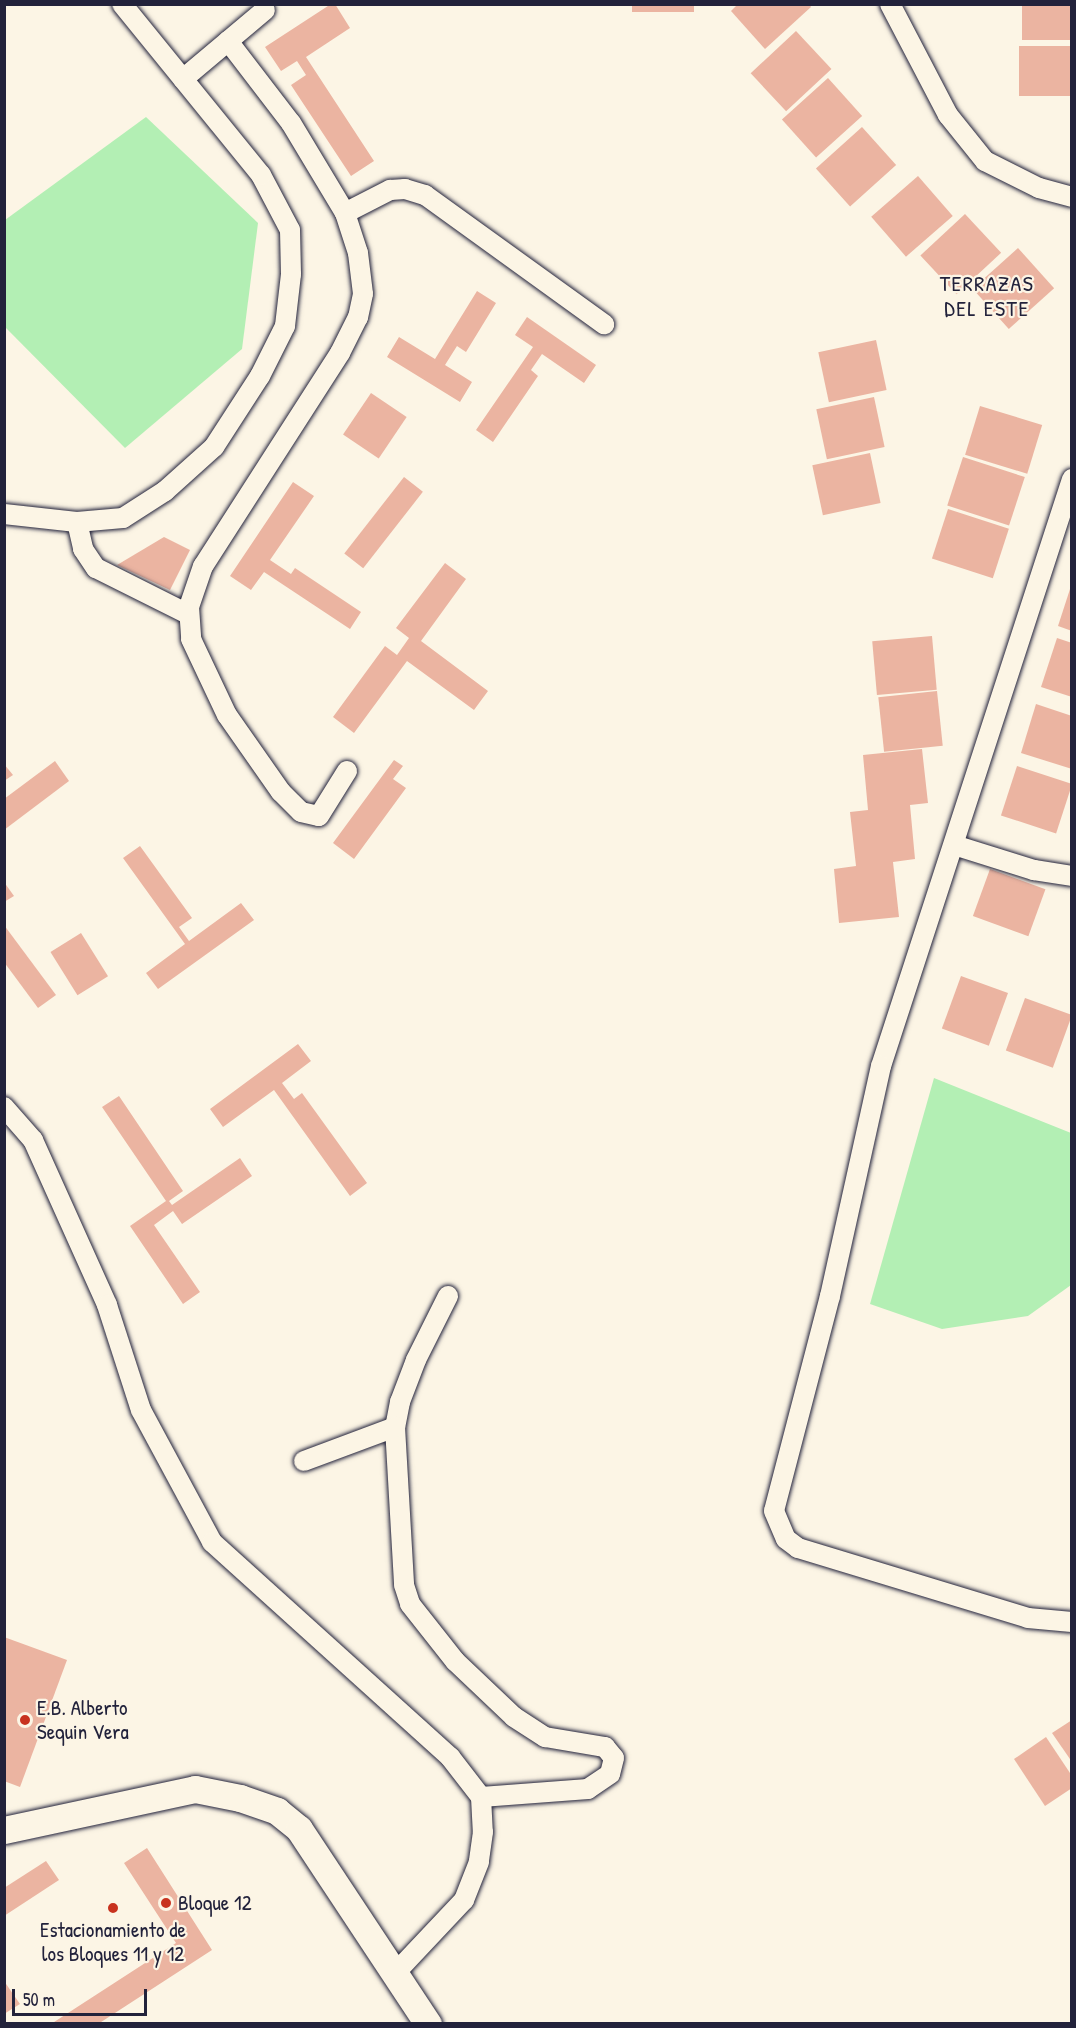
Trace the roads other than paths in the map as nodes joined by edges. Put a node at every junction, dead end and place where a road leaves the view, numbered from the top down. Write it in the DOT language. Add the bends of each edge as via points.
graph roads {
  1 [pos="122,4"];
  2 [pos="890,4"];
  3 [pos="265,10"];
  4 [pos="228,41"];
  5 [pos="183,79"];
  6 [pos="1071,197"];
  7 [pos="345,213"];
  8 [pos="604,324"];
  9 [pos="1071,479"];
  10 [pos="4,514"];
  11 [pos="77,522"];
  12 [pos="188,614"];
  13 [pos="347,771"];
  14 [pos="954,845"];
  15 [pos="1071,876"];
  16 [pos="4,1107"];
  17 [pos="448,1296"];
  18 [pos="395,1427"];
  19 [pos="304,1461"];
  20 [pos="1071,1622"];
  21 [pos="481,1797"];
  22 [pos="4,1830"];
  23 [pos="397,1971"];
  24 [pos="428,2024"];
  1 -- 5 [label="street"];
  2 -- 6 [label="street" via="948,115 985,161 1039,188"];
  3 -- 4 [label="street"];
  4 -- 5 [label="street"];
  4 -- 7 [label="street" via="291,123"];
  5 -- 11 [label="street" via="261,175 290,230 291,274 285,326 260,376 214,447 165,491 123,518"];
  7 -- 8 [label="street" via="390,190 405,189 424,195"];
  7 -- 12 [label="street" via="358,253 363,294 358,317 340,352 203,566 192,588"];
  9 -- 14 [label="street"];
  10 -- 11 [label="street"];
  11 -- 12 [label="street" via="83,549 96,568"];
  12 -- 13 [label="street" via="191,639 227,715 281,792 301,812 319,816"];
  14 -- 15 [label="street" via="1034,870"];
  14 -- 20 [label="street" via="881,1066 830,1296 774,1510 786,1539 798,1548 1028,1618"];
  16 -- 21 [label="street" via="33,1140 107,1305 141,1410 212,1542 450,1757"];
  17 -- 18 [label="street" via="416,1360"];
  18 -- 19 [label="street"];
  18 -- 21 [label="street" via="404,1585 410,1604 455,1661 514,1718 545,1737 605,1747 614,1758 610,1774 588,1789"];
  21 -- 23 [label="street" via="483,1832 479,1862 464,1900"];
  22 -- 23 [label="street" via="195,1789 277,1811 299,1829"];
  23 -- 24 [label="street"];
}
